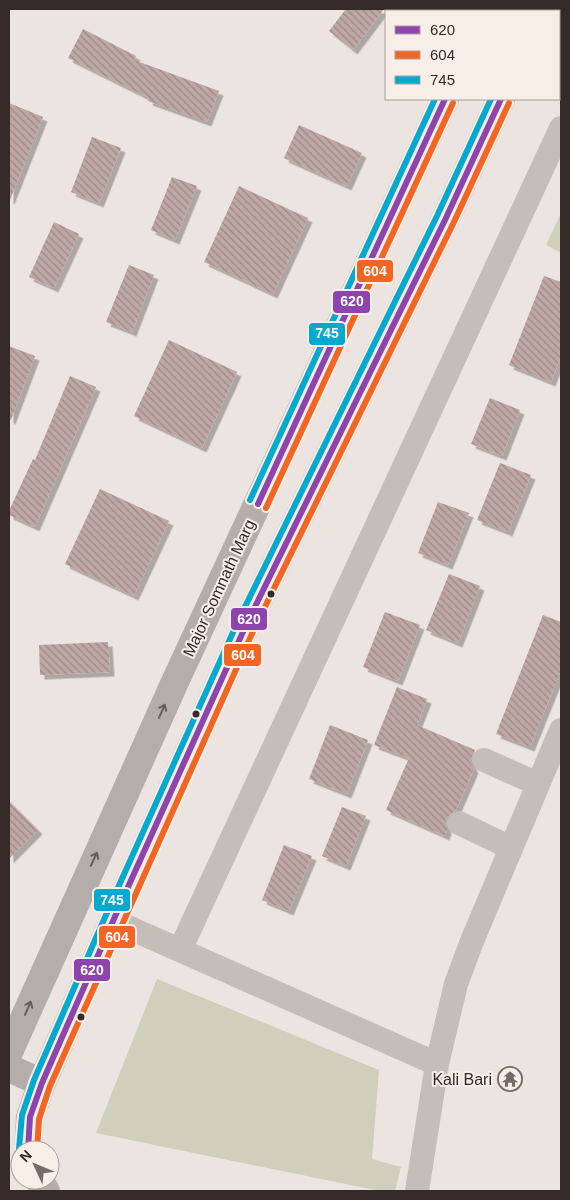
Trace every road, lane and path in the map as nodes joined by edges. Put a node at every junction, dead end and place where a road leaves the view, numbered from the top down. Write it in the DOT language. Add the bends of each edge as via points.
graph roads {
  1 [pos="445,100"];
  2 [pos="500,100"];
  3 [pos="561,128"];
  4 [pos="561,730"];
  5 [pos="484,760"];
  6 [pos="538,784"];
  7 [pos="459,823"];
  8 [pos="511,848"];
  9 [pos="114,921"];
  10 [pos="180,950"];
  11 [pos="9,1052"];
  12 [pos="437,1064"];
  13 [pos="9,1068"];
  14 [pos="42,1083"];
  15 [pos="29,1140"];
  16 [pos="417,1191"];
  11 -- 1 [label="street, Major Somnath Marg, one-way" via="174,684"];
  2 -- 9 [label="street" via="445,220 247,623"];
  3 -- 10 [label="street"];
  4 -- 6 [label="street"];
  5 -- 6 [label="street"];
  6 -- 8 [label="street"];
  7 -- 8 [label="street"];
  8 -- 12 [label="street" via="456,984"];
  9 -- 10 [label="street"];
  9 -- 14 [label="street"];
  10 -- 12 [label="street"];
  12 -- 16 [label="street"];
  13 -- 14 [label="street"];
  14 -- 15 [label="street" via="30,1117"];
}
